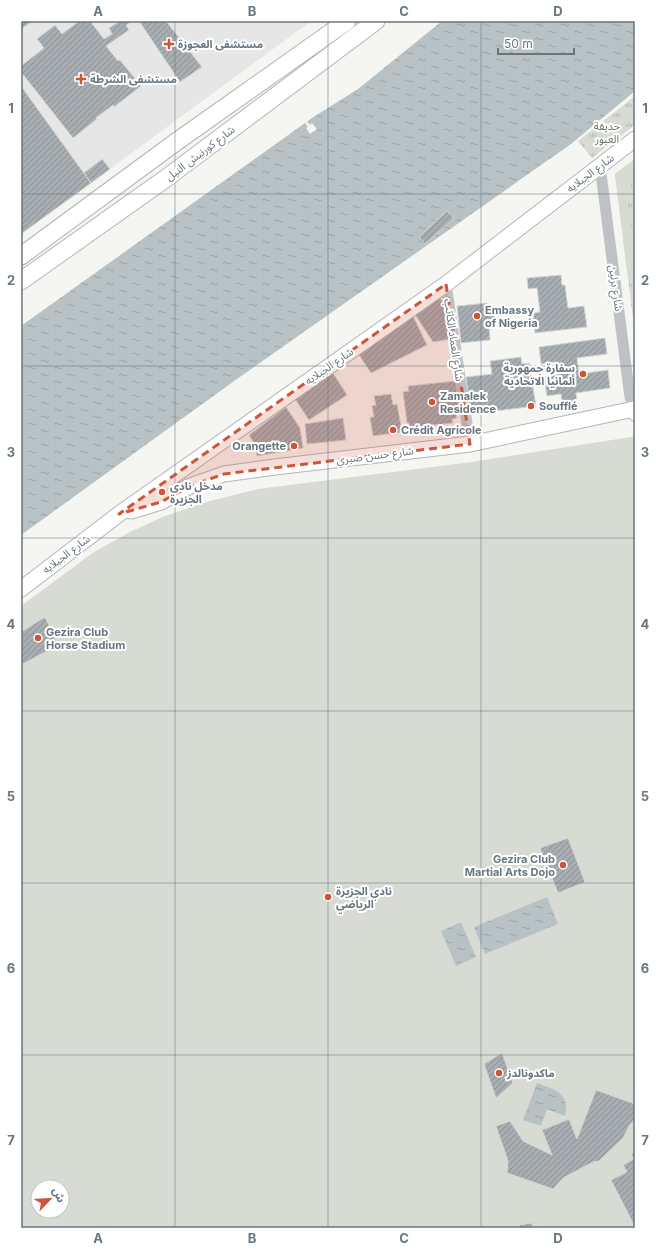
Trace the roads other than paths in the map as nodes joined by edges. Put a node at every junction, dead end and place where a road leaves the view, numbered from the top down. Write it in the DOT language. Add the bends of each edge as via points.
graph roads {
  1 [pos="347,21"];
  2 [pos="376,21"];
  3 [pos="635,139"];
  4 [pos="176,142"];
  5 [pos="158,155"];
  6 [pos="197,155"];
  7 [pos="600,166"];
  8 [pos="165,179"];
  9 [pos="21,256"];
  10 [pos="21,281"];
  11 [pos="446,284"];
  12 [pos="635,410"];
  13 [pos="470,444"];
  14 [pos="119,514"];
  15 [pos="21,588"];
  1 -- 4 [label="main road, شارع كورنيش النيل"];
  2 -- 6 [label="main road, شارع كورنيش النيل"];
  3 -- 7 [label="street, شارع الجبلايه"];
  4 -- 5 [label="main road, شارع كورنيش النيل"];
  4 -- 6 [label="main road" via="185,152"];
  5 -- 8 [label="main road" via="164,166"];
  5 -- 9 [label="main road, شارع كورنيش النيل"];
  6 -- 8 [label="main road, شارع كورنيش النيل"];
  7 -- 11 [label="street, شارع الجبلايه"];
  7 -- 12 [label="street, شارع برلين" via="629,389"];
  8 -- 10 [label="main road, شارع كورنيش النيل"];
  11 -- 13 [label="street, شارع العماد الكاتب"];
  11 -- 14 [label="street, شارع الجبلايه"];
  12 -- 13 [label="street, شارع حسن صبري"];
  13 -- 14 [label="street, شارع حسن صبري" via="224,474 190,486 161,502"];
  14 -- 15 [label="street, شارع الجبلايه"];
}
